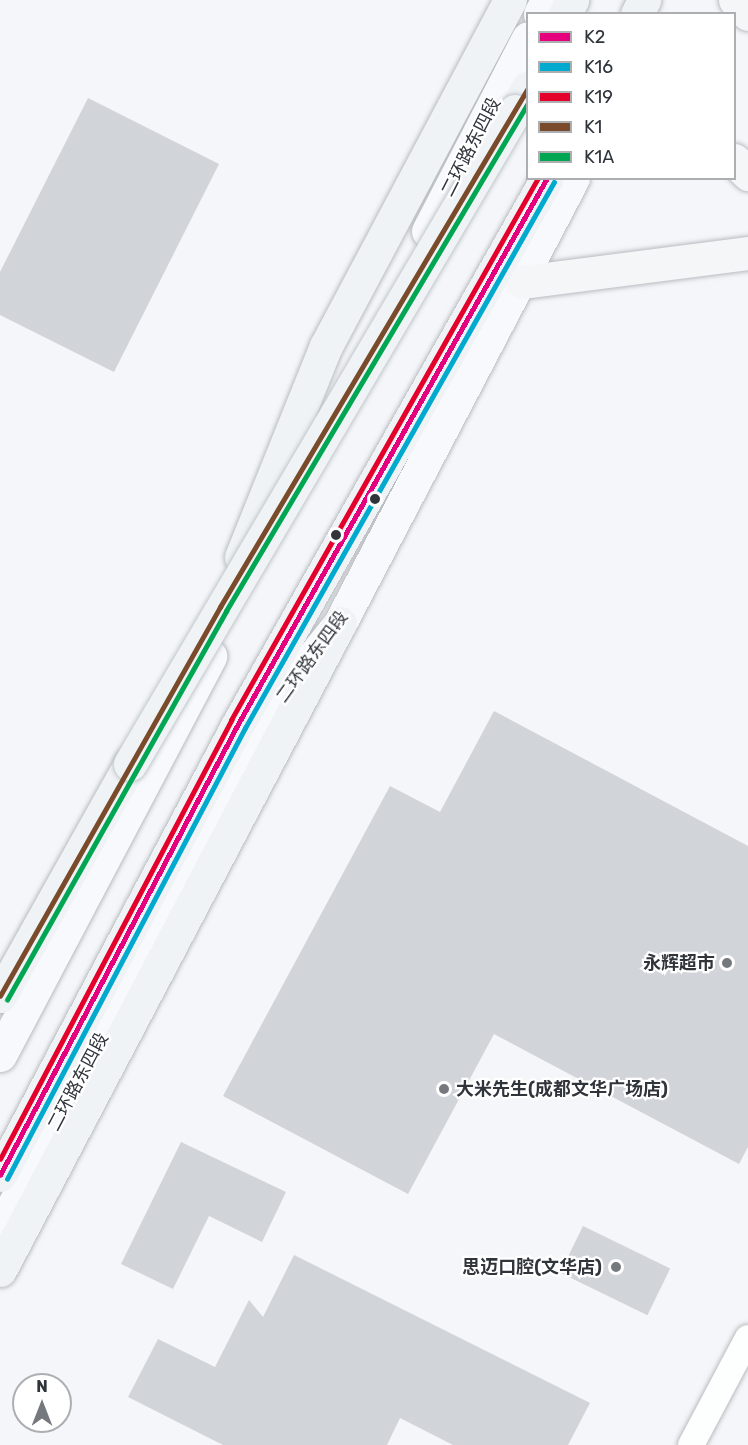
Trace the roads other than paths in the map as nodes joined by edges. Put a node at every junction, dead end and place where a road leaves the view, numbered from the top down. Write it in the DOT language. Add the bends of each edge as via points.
graph roads {
  1 [pos="510,0"];
  2 [pos="572,0"];
  3 [pos="735,0"];
  4 [pos="585,12"];
  5 [pos="748,14"];
  6 [pos="526,42"];
  7 [pos="526,90"];
  8 [pos="736,161"];
  9 [pos="748,174"];
  10 [pos="546,180"];
  11 [pos="572,180"];
  12 [pos="748,253"];
  13 [pos="522,282"];
  14 [pos="220,607"];
  15 [pos="340,623"];
  16 [pos="40,920"];
  17 [pos="0,970"];
  18 [pos="0,996"];
  19 [pos="0,1055"];
  20 [pos="0,1175"];
  21 [pos="0,1231"];
  22 [pos="0,1270"];
  23 [pos="748,1338"];
  24 [pos="691,1445"];
  1 -- 14 [label="highway, bridge" via="326,346"];
  2 -- 4 [label="main road"];
  3 -- 5 [label="main road"];
  6 -- 19 [label="main road, 二环路东四段"];
  7 -- 14 [label="highway, bridge"];
  8 -- 9 [label="main road"];
  10 -- 20 [label="highway" via="238,724"];
  11 -- 13 [label="main road, 二环路东四段"];
  12 -- 13 [label="main road"];
  13 -- 15 [label="main road, 二环路东四段"];
  14 -- 16 [label="highway, bridge"];
  15 -- 21 [label="main road, 二环路东四段" via="279,699"];
  15 -- 22 [label="highway"];
  16 -- 17 [label="highway"];
  16 -- 18 [label="highway"];
  23 -- 24 [label="street"];
}
